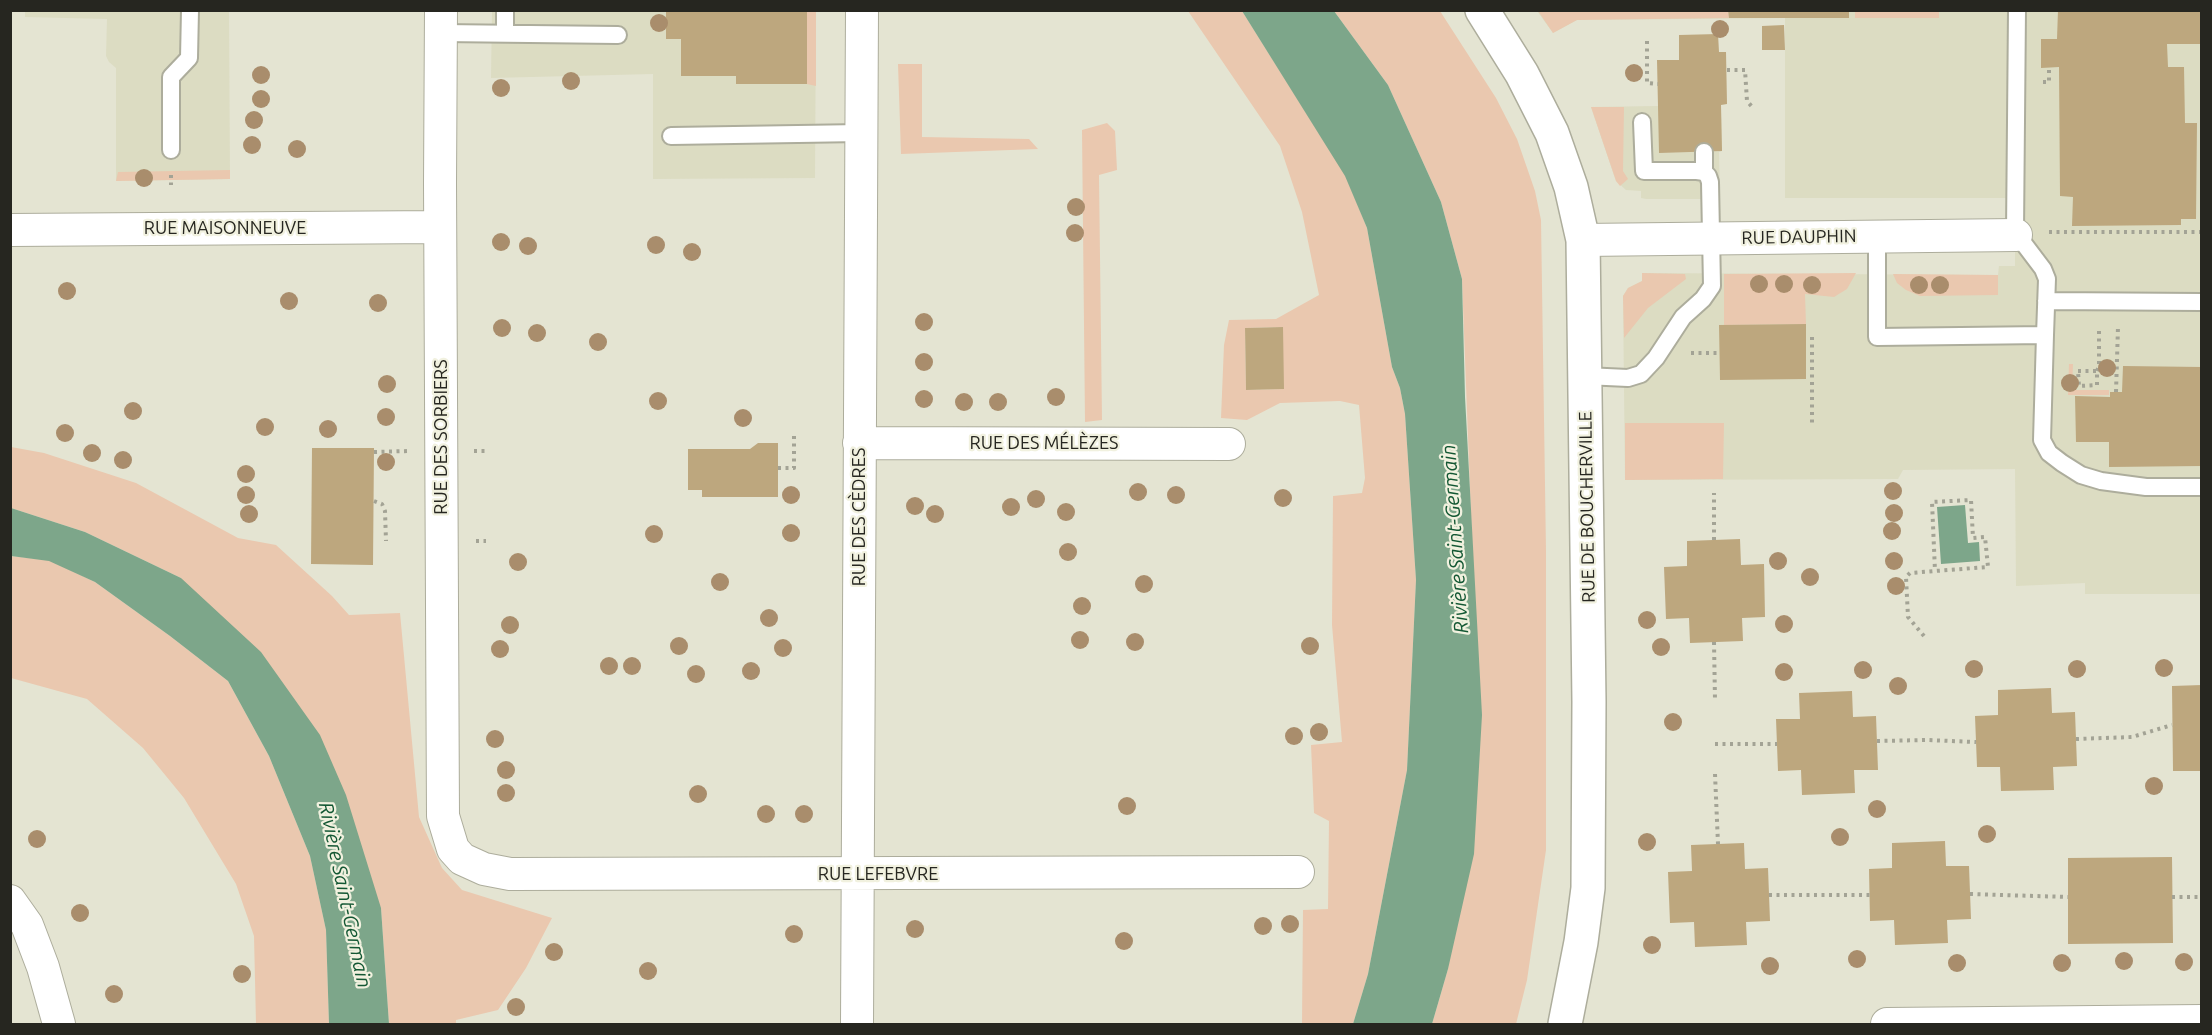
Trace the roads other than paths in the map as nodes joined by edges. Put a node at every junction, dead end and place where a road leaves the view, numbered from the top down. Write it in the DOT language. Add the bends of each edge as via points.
graph roads {
  1 [pos="190,10"];
  2 [pos="505,10"];
  3 [pos="862,10"];
  4 [pos="1482,10"];
  5 [pos="2017,10"];
  6 [pos="441,22"];
  7 [pos="505,33"];
  8 [pos="618,35"];
  9 [pos="1642,122"];
  10 [pos="861,133"];
  11 [pos="671,136"];
  12 [pos="171,150"];
  13 [pos="1704,152"];
  14 [pos="1704,172"];
  15 [pos="440,227"];
  16 [pos="10,230"];
  17 [pos="2016,235"];
  18 [pos="1877,236"];
  19 [pos="1712,238"];
  20 [pos="1583,240"];
  21 [pos="2046,301"];
  22 [pos="2202,302"];
  23 [pos="2045,335"];
  24 [pos="1585,376"];
  25 [pos="859,443"];
  26 [pos="1229,444"];
  27 [pos="2202,487"];
  28 [pos="462,859"];
  29 [pos="1298,873"];
  30 [pos="858,874"];
  31 [pos="10,901"];
  32 [pos="2202,1021"];
  33 [pos="59,1024"];
  34 [pos="857,1024"];
  35 [pos="1568,1024"];
  36 [pos="1887,1024"];
  1 -- 12 [label="lane" via="189,58 171,77"];
  2 -- 7 [label="lane"];
  3 -- 10 [label="street, RUE DES CÈDRES"];
  4 -- 20 [label="street, RUE DE BOUCHERVILLE" via="1522,74 1552,133 1571,187"];
  5 -- 17 [label="lane"];
  6 -- 7 [label="lane"];
  6 -- 15 [label="street, RUE DES SORBIERS"];
  7 -- 8 [label="lane"];
  9 -- 14 [label="lane" via="1644,171"];
  10 -- 11 [label="lane"];
  10 -- 25 [label="street, RUE DES CÈDRES"];
  13 -- 14 [label="lane"];
  14 -- 19 [label="lane" via="1710,183"];
  15 -- 16 [label="street, RUE MAISONNEUVE"];
  15 -- 28 [label="street, RUE DES SORBIERS" via="443,816 453,849"];
  17 -- 18 [label="street, RUE DAUPHIN"];
  17 -- 21 [label="lane" via="2043,269 2047,279"];
  18 -- 19 [label="street, RUE DAUPHIN"];
  18 -- 23 [label="lane" via="1877,337"];
  19 -- 20 [label="street, RUE DAUPHIN"];
  19 -- 24 [label="lane" via="1713,279 1709,292 1683,317 1648,368 1628,378"];
  20 -- 24 [label="street, RUE DE BOUCHERVILLE"];
  21 -- 22 [label="lane"];
  21 -- 23 [label="lane"];
  23 -- 27 [label="lane" via="2042,440 2049,453 2081,475 2101,481 2146,487"];
  24 -- 35 [label="street, RUE DE BOUCHERVILLE" via="1588,888"];
  25 -- 26 [label="street, RUE DES MÉLÈZES"];
  25 -- 30 [label="street, RUE DES CÈDRES"];
  28 -- 30 [label="street, RUE LEFEBVRE" via="510,874"];
  29 -- 30 [label="street, RUE LEFEBVRE"];
  30 -- 34 [label="street, RUE DES CÈDRES"];
  31 -- 33 [label="street" via="27,926"];
  32 -- 36 [label="street"];
}
